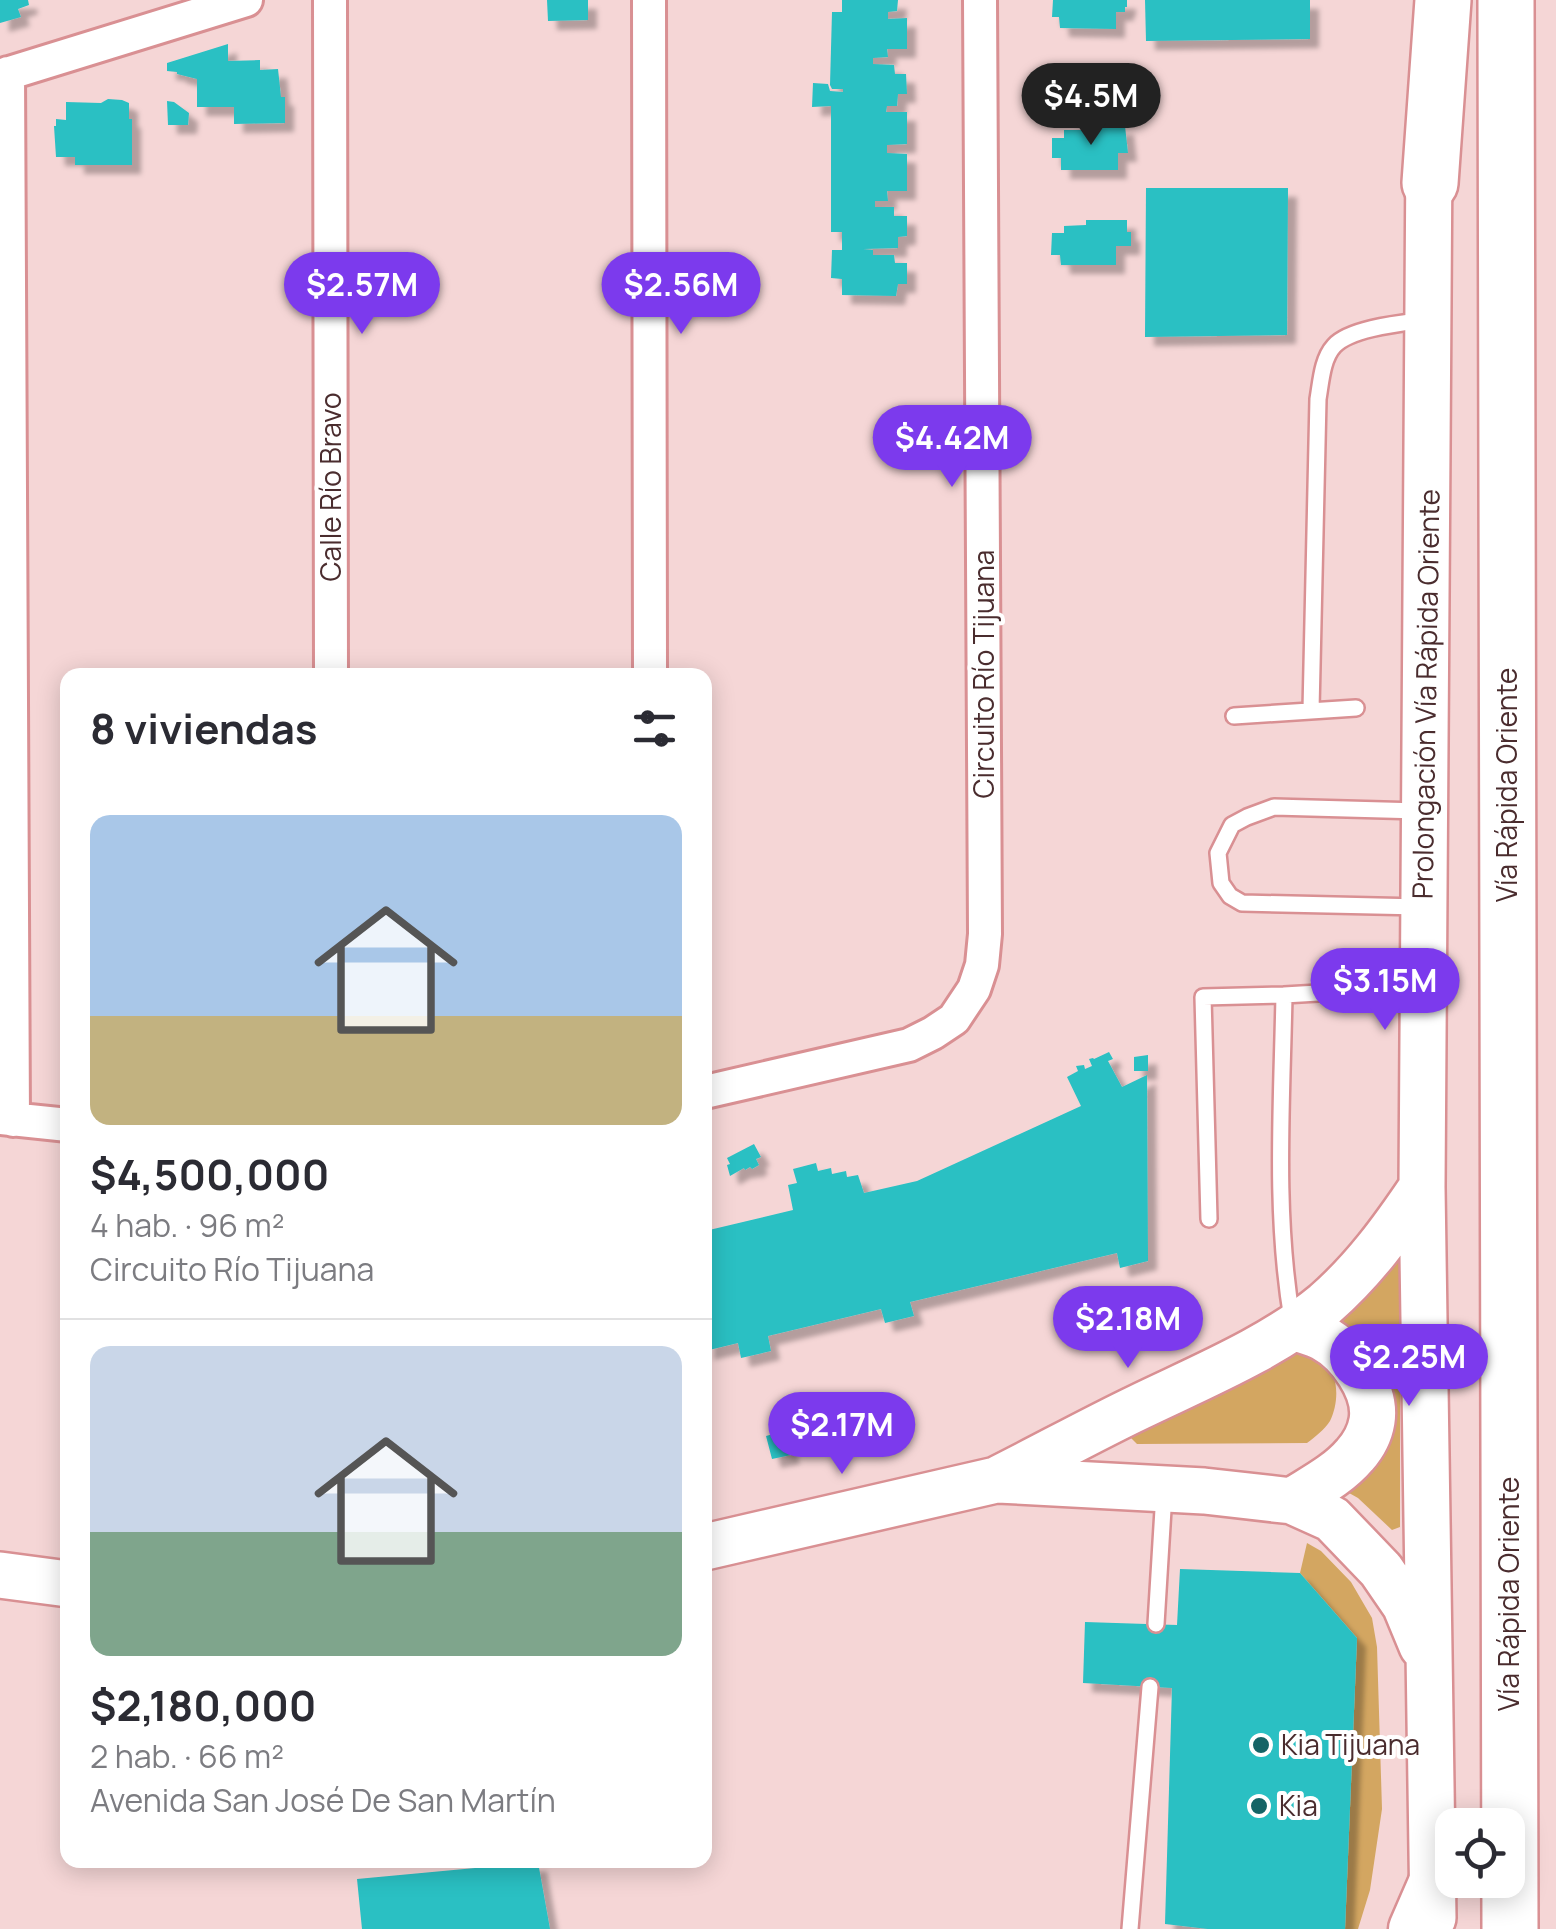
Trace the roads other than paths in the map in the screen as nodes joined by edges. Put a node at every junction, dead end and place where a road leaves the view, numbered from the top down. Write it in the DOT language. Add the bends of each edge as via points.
graph roads {
  1 [pos="246,0"];
  2 [pos="330,0"];
  3 [pos="650,0"];
  4 [pos="980,0"];
  5 [pos="1422,0"];
  6 [pos="1443,0"];
  7 [pos="1506,0"];
  8 [pos="4,74"];
  9 [pos="1430,183"];
  10 [pos="1429,319"];
  11 [pos="331,668"];
  12 [pos="650,668"];
  13 [pos="1356,708"];
  14 [pos="1311,710"];
  15 [pos="1234,716"];
  16 [pos="1424,810"];
  17 [pos="1423,907"];
  18 [pos="1423,986"];
  19 [pos="1284,994"];
  20 [pos="712,1090"];
  21 [pos="7,1119"];
  22 [pos="60,1124"];
  23 [pos="1422,1187"];
  24 [pos="1208,1220"];
  25 [pos="1294,1328"];
  26 [pos="1023,1474"];
  27 [pos="1164,1489"];
  28 [pos="1292,1501"];
  29 [pos="712,1545"];
  30 [pos="0,1576"];
  31 [pos="60,1583"];
  32 [pos="1156,1624"];
  33 [pos="1430,1666"];
  34 [pos="1150,1687"];
  35 [pos="1433,1906"];
  36 [pos="1130,1929"];
  37 [pos="1414,1929"];
  38 [pos="1510,1929"];
  1 -- 8 [label="street"];
  2 -- 11 [label="street, Calle Río Bravo"];
  3 -- 12 [label="street"];
  4 -- 20 [label="street, Circuito Río Tijuana" via="982,964 954,1018 909,1045"];
  5 -- 9 [label="main road, Prolongación Vía Rápida Oriente"];
  6 -- 9 [label="highway"];
  7 -- 38 [label="highway, Vía Rápida Oriente"];
  8 -- 21 [label="street"];
  9 -- 10 [label="main road, Prolongación Vía Rápida Oriente"];
  10 -- 14 [label="lane" via="1375,326 1336,344 1325,362 1318,399"];
  10 -- 16 [label="main road, Prolongación Vía Rápida Oriente"];
  13 -- 14 [label="lane"];
  14 -- 15 [label="lane"];
  16 -- 17 [label="main road, Prolongación Vía Rápida Oriente"];
  16 -- 17 [label="lane" via="1274,807 1232,825 1218,853 1221,883 1242,903"];
  17 -- 18 [label="main road, Prolongación Vía Rápida Oriente"];
  18 -- 19 [label="lane"];
  18 -- 23 [label="main road, Prolongación Vía Rápida Oriente"];
  19 -- 24 [label="lane" via="1203,997"];
  19 -- 25 [label="lane" via="1280,1207"];
  21 -- 22 [label="street"];
  23 -- 25 [label="main road" via="1382,1246"];
  23 -- 33 [label="main road, Prolongación Vía Rápida Oriente"];
  25 -- 26 [label="main road"];
  25 -- 28 [label="main road" via="1323,1338 1351,1363 1364,1383 1372,1420 1354,1457"];
  26 -- 27 [label="main road"];
  26 -- 29 [label="main road"];
  27 -- 28 [label="main road"];
  27 -- 32 [label="lane"];
  28 -- 33 [label="main road" via="1332,1520 1381,1570 1404,1604"];
  30 -- 31 [label="main road"];
  33 -- 35 [label="main road, Prolongación Vía Rápida Oriente"];
  34 -- 36 [label="lane"];
  35 -- 37 [label="main road"];
}
